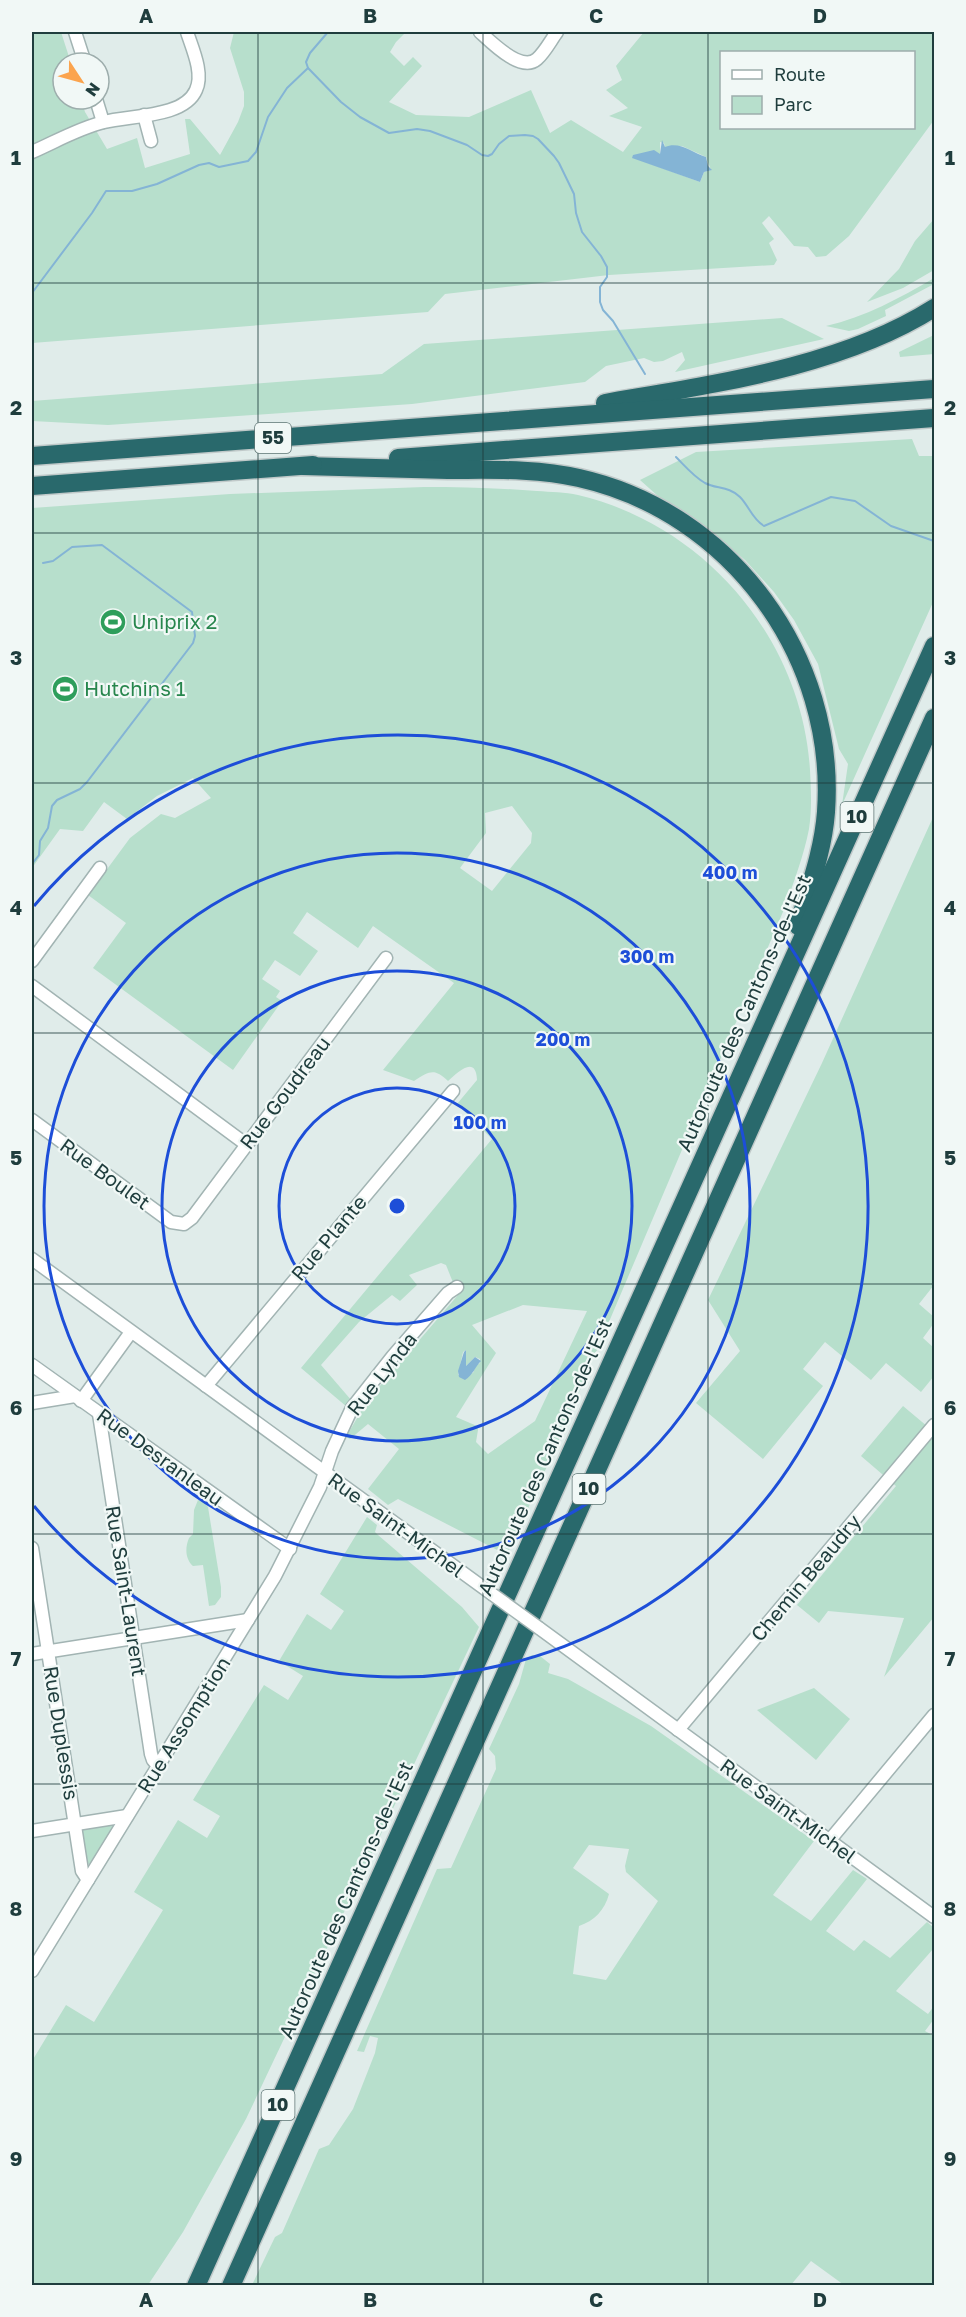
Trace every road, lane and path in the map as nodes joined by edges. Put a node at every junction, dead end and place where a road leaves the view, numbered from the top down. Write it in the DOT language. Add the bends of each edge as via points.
graph roads {
  1 [pos="75,32"];
  2 [pos="187,32"];
  3 [pos="480,32"];
  4 [pos="557,32"];
  5 [pos="81,51"];
  6 [pos="100,111"];
  7 [pos="144,115"];
  8 [pos="103,122"];
  9 [pos="151,141"];
  10 [pos="32,152"];
  11 [pos="934,308"];
  12 [pos="934,389"];
  13 [pos="934,418"];
  14 [pos="494,421"];
  15 [pos="32,456"];
  16 [pos="303,466"];
  17 [pos="32,486"];
  18 [pos="934,646"];
  19 [pos="934,718"];
  20 [pos="100,868"];
  21 [pos="386,958"];
  22 [pos="32,961"];
  23 [pos="32,986"];
  24 [pos="780,988"];
  25 [pos="453,1091"];
  26 [pos="32,1120"];
  27 [pos="247,1145"];
  28 [pos="181,1225"];
  29 [pos="32,1259"];
  30 [pos="457,1287"];
  31 [pos="131,1332"];
  32 [pos="32,1365"];
  33 [pos="206,1386"];
  34 [pos="78,1399"];
  35 [pos="32,1403"];
  36 [pos="99,1414"];
  37 [pos="934,1425"];
  38 [pos="324,1473"];
  39 [pos="32,1548"];
  40 [pos="290,1549"];
  41 [pos="248,1620"];
  42 [pos="133,1637"];
  43 [pos="49,1651"];
  44 [pos="32,1654"];
  45 [pos="934,1715"];
  46 [pos="678,1730"];
  47 [pos="159,1766"];
  48 [pos="127,1816"];
  49 [pos="75,1824"];
  50 [pos="32,1831"];
  51 [pos="829,1841"];
  52 [pos="88,1880"];
  53 [pos="934,1917"];
  54 [pos="32,1971"];
  55 [pos="231,2210"];
  56 [pos="184,2286"];
  57 [pos="196,2286"];
  58 [pos="231,2286"];
  1 -- 5 [label="street"];
  2 -- 7 [label="street" via="198,71 196,91 182,105"];
  3 -- 4 [label="street" via="516,60 526,63 536,59"];
  6 -- 8 [label="street"];
  7 -- 8 [label="street"];
  7 -- 9 [label="street"];
  8 -- 10 [label="street"];
  11 -- 14 [label="highway" via="867,342 806,362 679,390"];
  12 -- 14 [label="highway"];
  13 -- 16 [label="highway"];
  14 -- 15 [label="highway, 55"];
  16 -- 17 [label="highway, 55"];
  16 -- 24 [label="highway" via="526,471 587,480 630,494 676,518 709,541 746,576 780,622 803,668 817,708 825,761 826,810 820,852"];
  18 -- 24 [label="highway, Autoroute des Cantons-de-l'Est / 10"];
  19 -- 58 [label="highway, 10"];
  20 -- 22 [label="street"];
  21 -- 27 [label="street, Rue Goudreau"];
  23 -- 27 [label="street"];
  24 -- 55 [label="highway, Autoroute des Cantons-de-l'Est / 10"];
  25 -- 33 [label="street, Rue Plante"];
  26 -- 28 [label="street, Rue Boulet" via="171,1222"];
  27 -- 28 [label="street, Rue Goudreau" via="192,1218"];
  29 -- 31 [label="street, Rue Saint-Michel"];
  30 -- 38 [label="street, Rue Lynda" via="360,1396"];
  31 -- 33 [label="street, Rue Saint-Michel"];
  31 -- 34 [label="street"];
  32 -- 34 [label="street, Rue Desranleau"];
  33 -- 38 [label="street, Rue Saint-Michel"];
  34 -- 35 [label="street"];
  34 -- 36 [label="street, Rue Desranleau"];
  36 -- 40 [label="street, Rue Desranleau"];
  36 -- 42 [label="street, Rue Saint-Laurent"];
  37 -- 46 [label="street, Chemin Beaudry"];
  38 -- 40 [label="street, Rue Assomption"];
  38 -- 46 [label="street, Rue Saint-Michel, bridge"];
  39 -- 43 [label="street, Rue Duplessis"];
  40 -- 41 [label="street, Rue Assomption"];
  41 -- 42 [label="street"];
  41 -- 47 [label="street, Rue Assomption"];
  42 -- 43 [label="street"];
  42 -- 47 [label="street, Rue Saint-Laurent" via="153,1760"];
  43 -- 44 [label="street"];
  43 -- 49 [label="street, Rue Duplessis"];
  45 -- 51 [label="street"];
  46 -- 51 [label="street, Rue Saint-Michel"];
  47 -- 48 [label="street, Rue Assomption"];
  48 -- 49 [label="street"];
  48 -- 52 [label="street, Rue Assomption"];
  49 -- 50 [label="street"];
  49 -- 52 [label="street, Rue Duplessis" via="82,1871"];
  51 -- 53 [label="street, Rue Saint-Michel"];
  52 -- 54 [label="street, Rue Assomption"];
  55 -- 56 [label="highway"];
  55 -- 57 [label="highway, Autoroute des Cantons-de-l'Est / 10"];
}
